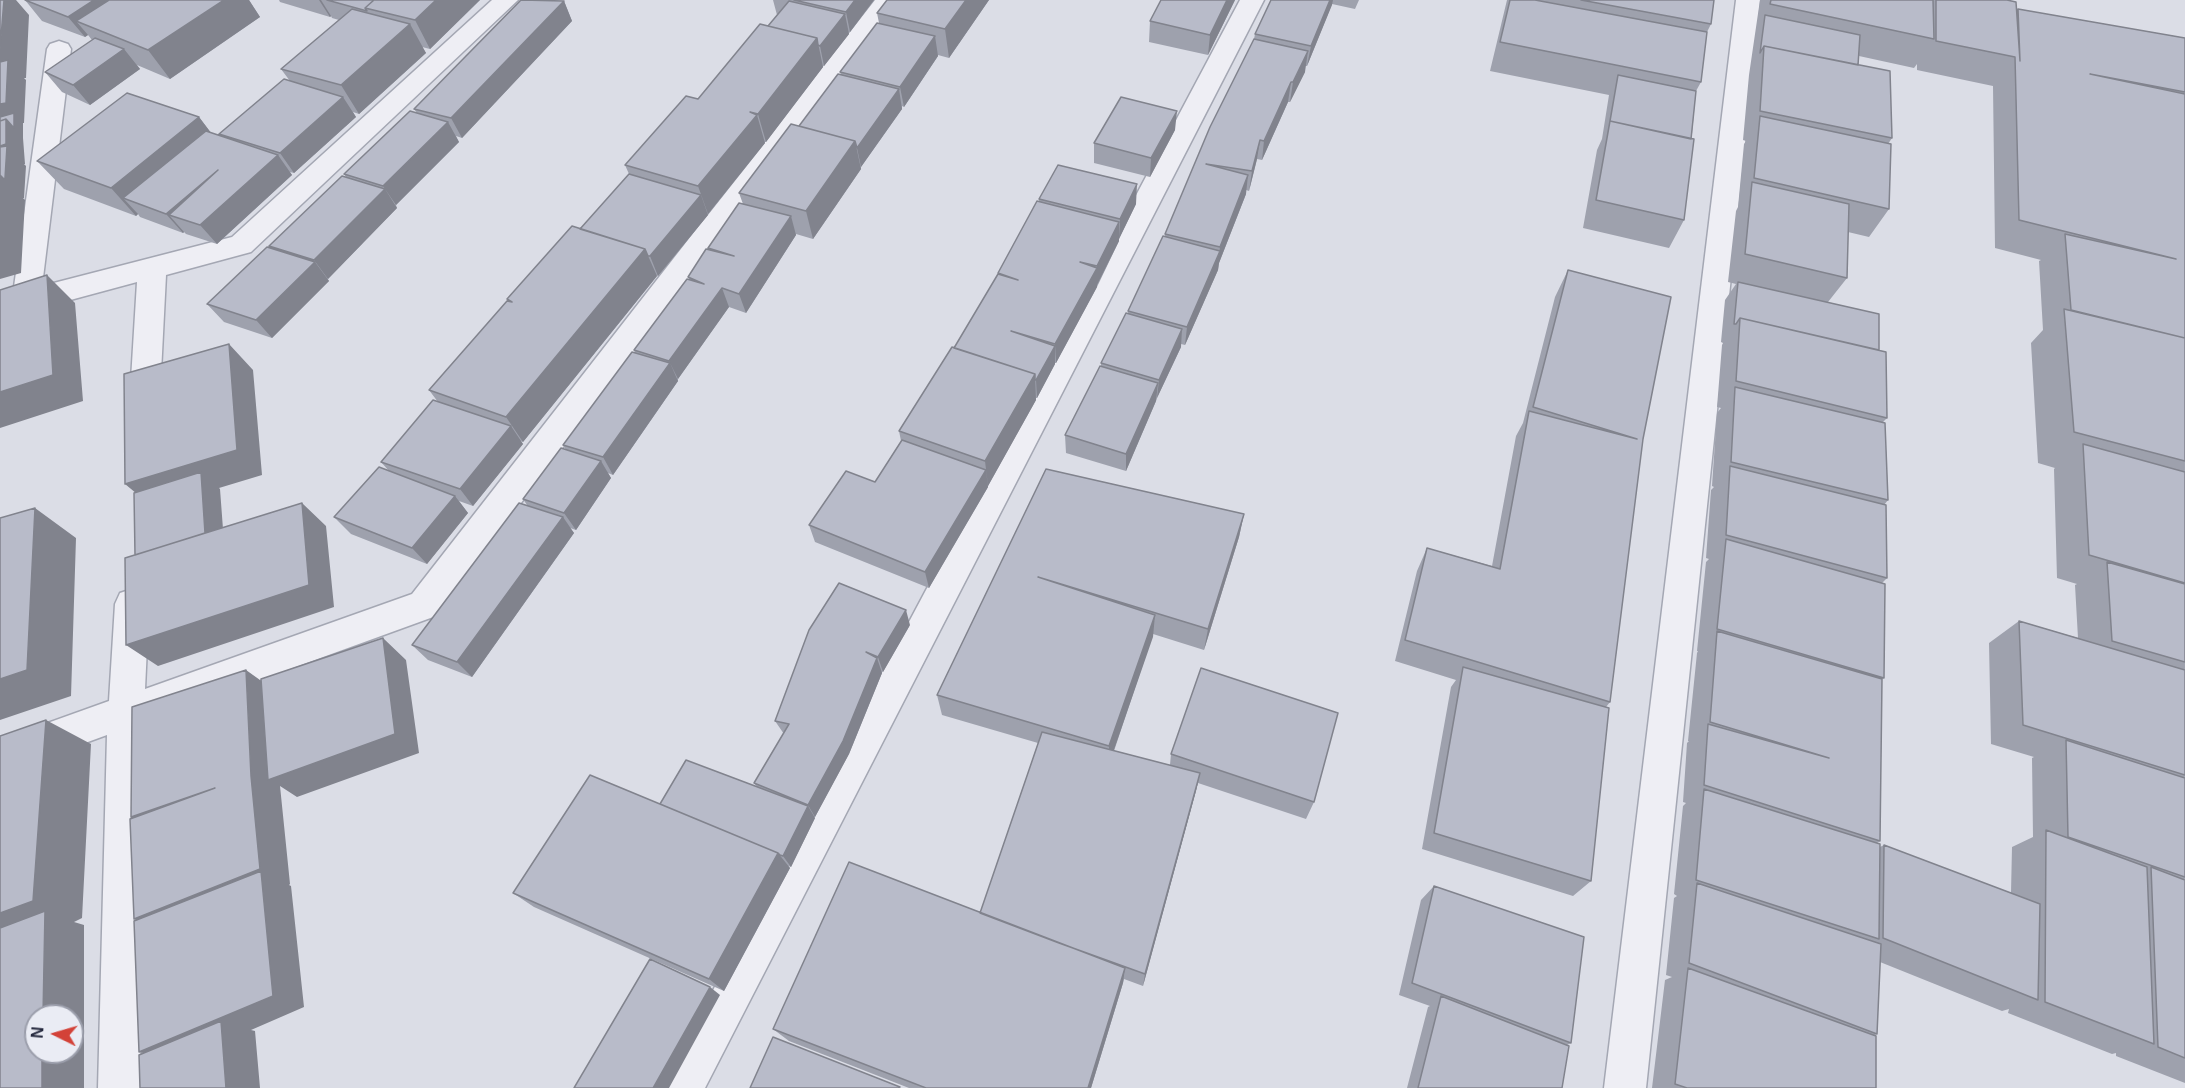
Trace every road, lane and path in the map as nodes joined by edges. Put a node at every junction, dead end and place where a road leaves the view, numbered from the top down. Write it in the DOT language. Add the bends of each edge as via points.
graph roads {
  1 [pos="506,0"];
  2 [pos="887,0"];
  3 [pos="1252,0"];
  4 [pos="1748,0"];
  5 [pos="59,49"];
  6 [pos="152,268"];
  7 [pos="26,301"];
  8 [pos="0,308"];
  9 [pos="142,443"];
  10 [pos="134,572"];
  11 [pos="126,712"];
  12 [pos="0,757"];
  13 [pos="119,1088"];
  14 [pos="682,1088"];
  15 [pos="1625,1088"];
  1 -- 6 [label="street" via="241,245"];
  2 -- 11 [label="street" via="424,605"];
  3 -- 14 [label="street"];
  4 -- 15 [label="street"];
  5 -- 7 [label="street"];
  6 -- 7 [label="street"];
  6 -- 9 [label="street"];
  7 -- 8 [label="street"];
  10 -- 11 [label="street"];
  11 -- 12 [label="street"];
  11 -- 13 [label="street"];
}
